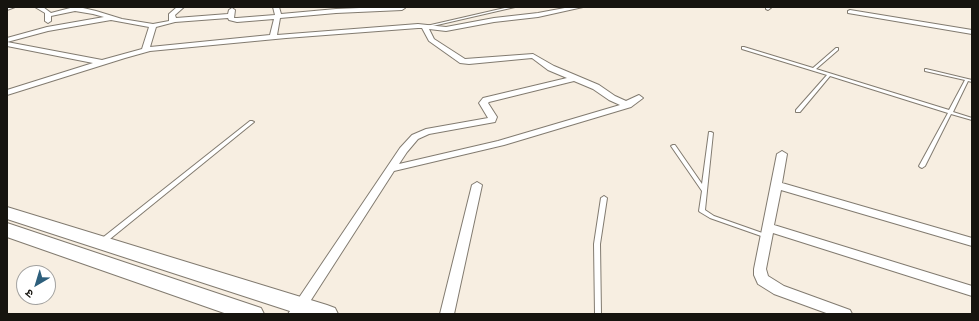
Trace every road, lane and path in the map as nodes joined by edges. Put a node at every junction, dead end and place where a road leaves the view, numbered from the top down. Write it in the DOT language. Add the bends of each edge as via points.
graph roads {
  1 [pos="12,7"];
  2 [pos="38,7"];
  3 [pos="83,7"];
  4 [pos="181,7"];
  5 [pos="276,7"];
  6 [pos="513,7"];
  7 [pos="580,7"];
  8 [pos="7,8"];
  9 [pos="402,8"];
  10 [pos="74,9"];
  11 [pos="850,12"];
  12 [pos="49,15"];
  13 [pos="277,17"];
  14 [pos="111,18"];
  15 [pos="173,20"];
  16 [pos="153,26"];
  17 [pos="424,27"];
  18 [pos="47,29"];
  19 [pos="972,32"];
  20 [pos="273,37"];
  21 [pos="7,40"];
  22 [pos="7,44"];
  23 [pos="743,48"];
  24 [pos="837,49"];
  25 [pos="145,50"];
  26 [pos="102,62"];
  27 [pos="813,70"];
  28 [pos="926,70"];
  29 [pos="829,75"];
  30 [pos="576,78"];
  31 [pos="969,80"];
  32 [pos="7,92"];
  33 [pos="639,98"];
  34 [pos="628,105"];
  35 [pos="798,111"];
  36 [pos="950,112"];
  37 [pos="972,119"];
  38 [pos="252,122"];
  39 [pos="711,133"];
  40 [pos="673,146"];
  41 [pos="782,154"];
  42 [pos="922,166"];
  43 [pos="391,169"];
  44 [pos="477,185"];
  45 [pos="776,185"];
  46 [pos="704,190"];
  47 [pos="604,198"];
  48 [pos="7,213"];
  49 [pos="7,230"];
  50 [pos="767,231"];
  51 [pos="101,242"];
  52 [pos="972,242"];
  53 [pos="972,291"];
  54 [pos="298,310"];
  55 [pos="253,314"];
  56 [pos="328,314"];
  57 [pos="447,314"];
  58 [pos="598,314"];
  59 [pos="844,314"];
  1 -- 8 [label="street"];
  2 -- 12 [label="street"];
  3 -- 10 [label="street"];
  4 -- 15 [label="street" via="172,14"];
  5 -- 13 [label="street"];
  6 -- 17 [label="lane"];
  7 -- 17 [label="street" via="450,28"];
  9 -- 13 [label="street"];
  10 -- 12 [label="street"];
  10 -- 14 [label="street"];
  11 -- 19 [label="street"];
  12 -- 18 [label="street"];
  13 -- 15 [label="street" via="237,20 231,19 232,13"];
  13 -- 20 [label="street"];
  14 -- 16 [label="street"];
  14 -- 18 [label="street"];
  15 -- 16 [label="street"];
  16 -- 25 [label="street"];
  17 -- 20 [label="street"];
  17 -- 30 [label="street" via="431,40 466,62 533,56 551,68"];
  18 -- 21 [label="street"];
  20 -- 25 [label="street"];
  22 -- 26 [label="street"];
  23 -- 27 [label="lane"];
  24 -- 27 [label="lane"];
  25 -- 26 [label="street"];
  26 -- 32 [label="street"];
  27 -- 29 [label="lane"];
  28 -- 31 [label="lane"];
  29 -- 35 [label="lane"];
  29 -- 36 [label="lane"];
  30 -- 34 [label="street"];
  30 -- 43 [label="street" via="484,101 492,120 420,135 407,145"];
  31 -- 36 [label="lane"];
  33 -- 34 [label="street"];
  34 -- 43 [label="street" via="501,143"];
  36 -- 37 [label="lane"];
  36 -- 42 [label="lane"];
  38 -- 51 [label="lane"];
  39 -- 46 [label="lane"];
  40 -- 46 [label="lane"];
  41 -- 45 [label="street"];
  43 -- 54 [label="street"];
  44 -- 57 [label="street"];
  45 -- 50 [label="street"];
  45 -- 52 [label="street"];
  46 -- 50 [label="lane" via="702,211 706,214"];
  47 -- 58 [label="lane" via="597,244"];
  48 -- 51 [label="main road"];
  49 -- 55 [label="main road"];
  50 -- 53 [label="street"];
  50 -- 59 [label="street" via="760,269 763,280 778,290"];
  51 -- 54 [label="main road"];
  54 -- 56 [label="main road"];
}
